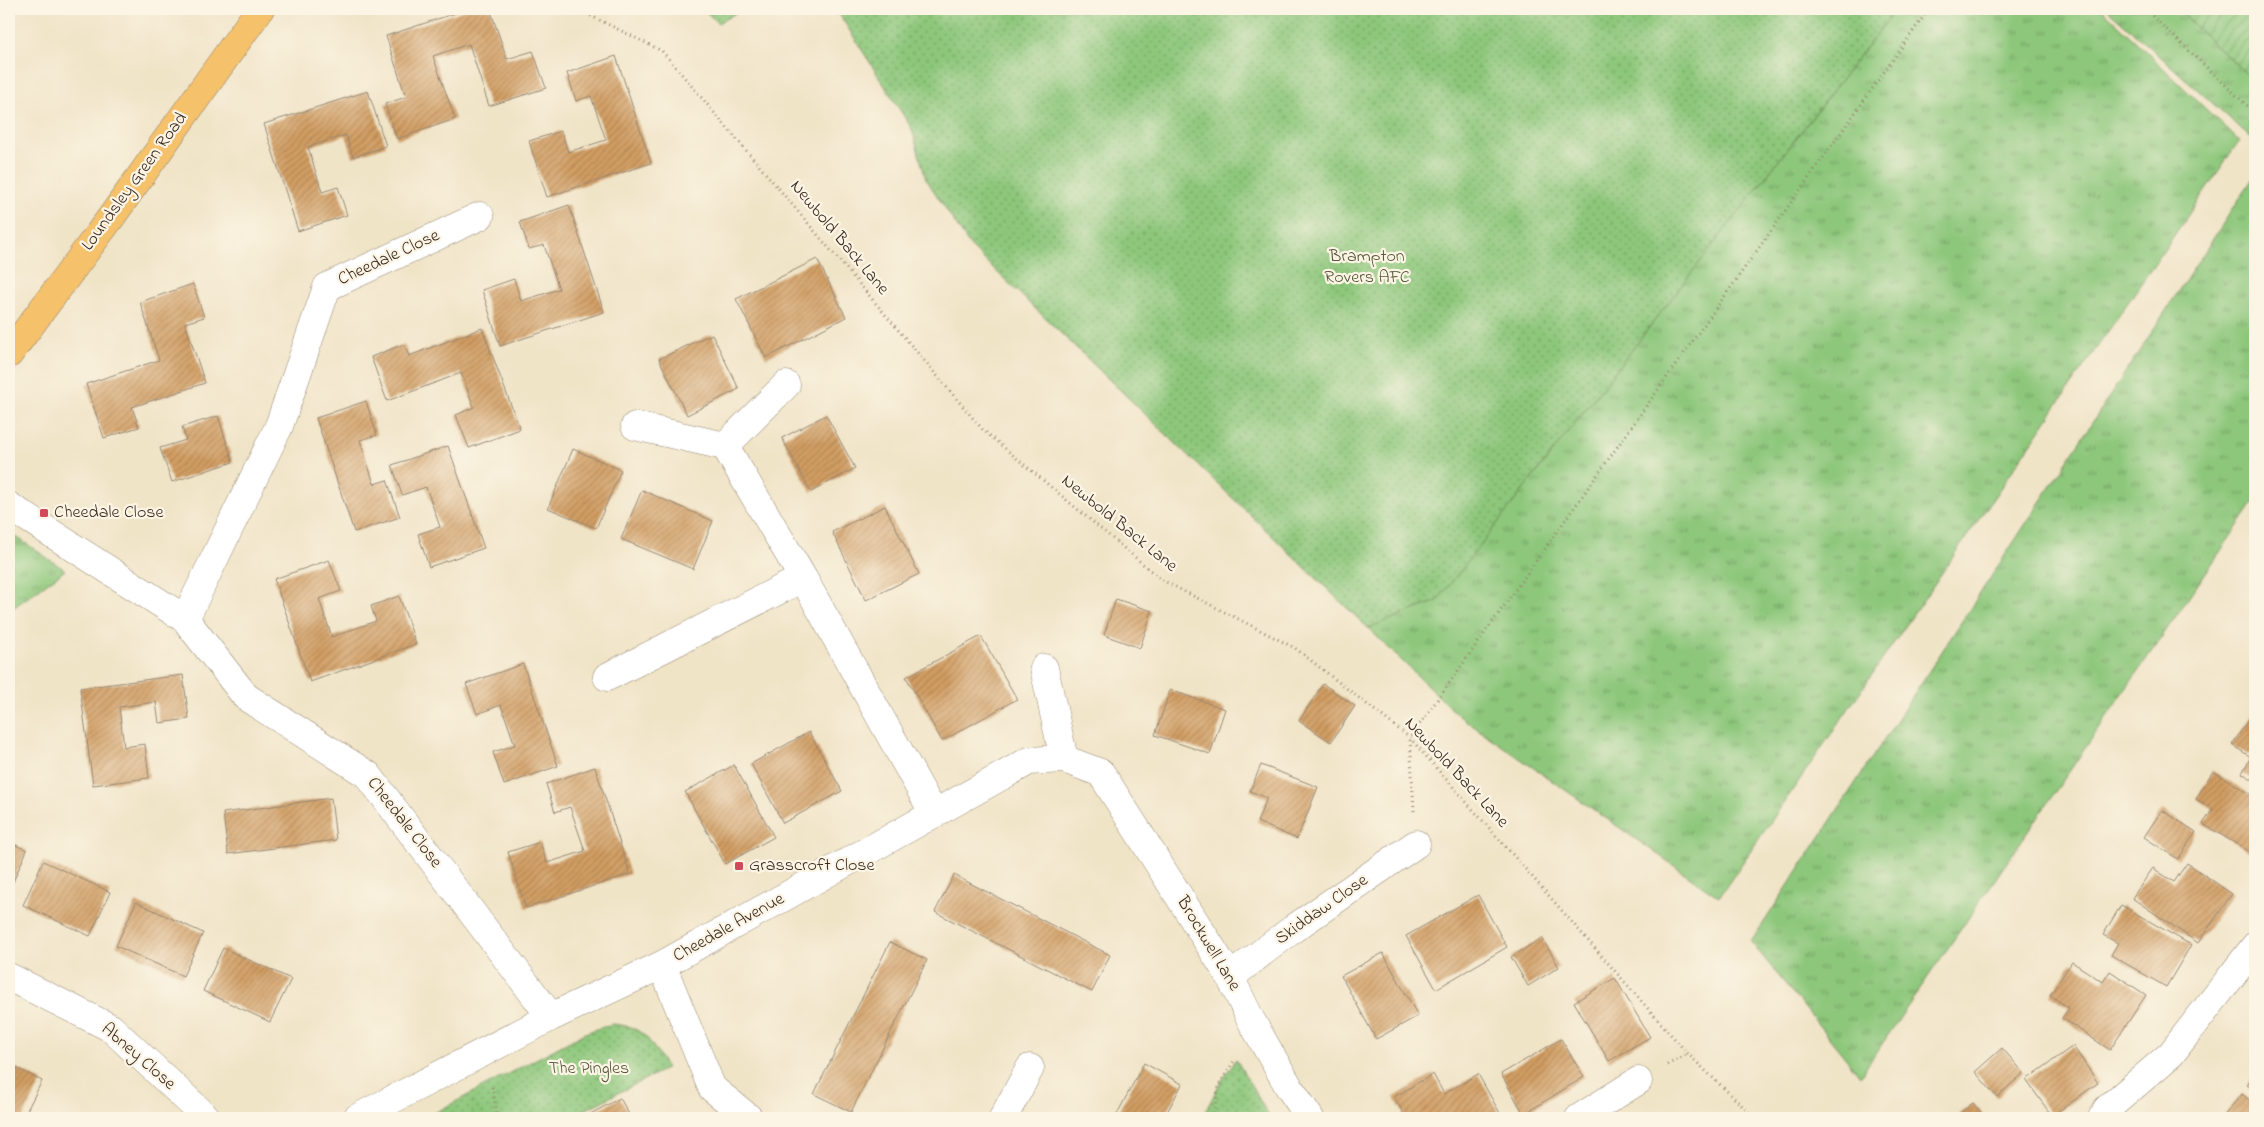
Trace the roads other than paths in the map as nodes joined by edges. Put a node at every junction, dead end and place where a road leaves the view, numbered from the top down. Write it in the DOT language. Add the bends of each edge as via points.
graph roads {
  1 [pos="260,9"];
  2 [pos="480,216"];
  3 [pos="9,354"];
  4 [pos="786,385"];
  5 [pos="635,426"];
  6 [pos="725,446"];
  7 [pos="9,506"];
  8 [pos="804,578"];
  9 [pos="184,619"];
  10 [pos="1044,668"];
  11 [pos="607,677"];
  12 [pos="1064,759"];
  13 [pos="1101,772"];
  14 [pos="934,814"];
  15 [pos="1416,844"];
  16 [pos="2255,946"];
  17 [pos="662,966"];
  18 [pos="9,977"];
  19 [pos="1230,977"];
  20 [pos="552,1017"];
  21 [pos="1030,1068"];
  22 [pos="1638,1081"];
  23 [pos="207,1118"];
  24 [pos="357,1118"];
  25 [pos="749,1118"];
  26 [pos="1003,1118"];
  27 [pos="1310,1118"];
  28 [pos="1579,1118"];
  29 [pos="2102,1118"];
  1 -- 3 [label="main road, Loundsley Green Road"];
  2 -- 9 [label="street, Cheedale Close" via="327,287 279,426"];
  4 -- 6 [label="street"];
  5 -- 6 [label="street"];
  6 -- 8 [label="street"];
  7 -- 9 [label="street, Cheedale Close"];
  8 -- 11 [label="street"];
  8 -- 14 [label="street"];
  9 -- 20 [label="street, Cheedale Close" via="246,697 368,775"];
  10 -- 12 [label="street"];
  12 -- 13 [label="street, Cheedale Avenue"];
  12 -- 14 [label="street, Cheedale Avenue" via="1029,761"];
  13 -- 19 [label="street, Brockwell Lane"];
  14 -- 17 [label="street, Cheedale Avenue"];
  15 -- 19 [label="street, Skiddaw Close"];
  16 -- 29 [label="street" via="2172,1054 2107,1108"];
  17 -- 20 [label="street, Cheedale Avenue"];
  17 -- 25 [label="street" via="712,1088"];
  18 -- 23 [label="street, Abney Close" via="111,1028"];
  19 -- 27 [label="street, Brockwell Lane" via="1289,1087"];
  20 -- 24 [label="street, Cheedale Avenue"];
  21 -- 26 [label="street"];
  22 -- 28 [label="street"];
}
